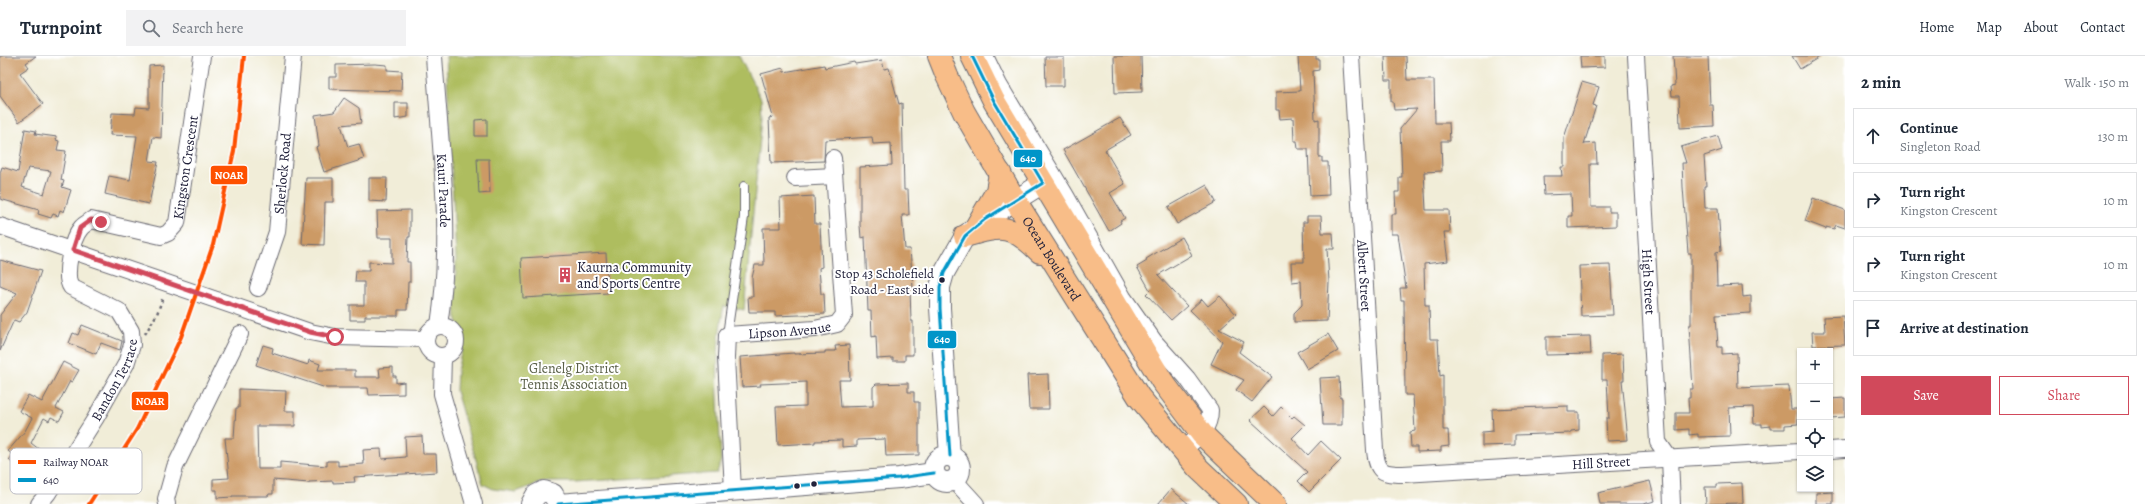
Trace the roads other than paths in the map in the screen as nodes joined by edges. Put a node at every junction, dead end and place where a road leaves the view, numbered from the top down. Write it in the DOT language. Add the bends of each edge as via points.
graph roads {
  1 [pos="202,56"];
  2 [pos="293,56"];
  3 [pos="434,56"];
  4 [pos="939,56"];
  5 [pos="972,56"];
  6 [pos="985,56"];
  7 [pos="1351,56"];
  8 [pos="1636,56"];
  9 [pos="833,158"];
  10 [pos="1000,173"];
  11 [pos="834,176"];
  12 [pos="795,178"];
  13 [pos="1043,183"];
  14 [pos="744,186"];
  15 [pos="1015,200"];
  16 [pos="0,226"];
  17 [pos="970,231"];
  18 [pos="73,250"];
  19 [pos="1059,269"];
  20 [pos="258,288"];
  21 [pos="439,326"];
  22 [pos="240,334"];
  23 [pos="727,335"];
  24 [pos="426,339"];
  25 [pos="443,356"];
  26 [pos="1202,434"];
  27 [pos="77,448"];
  28 [pos="1845,449"];
  29 [pos="1183,450"];
  30 [pos="1833,450"];
  31 [pos="1797,451"];
  32 [pos="950,456"];
  33 [pos="1670,459"];
  34 [pos="934,473"];
  35 [pos="1403,474"];
  36 [pos="955,480"];
  37 [pos="733,490"];
  38 [pos="47,494"];
  39 [pos="39,504"];
  40 [pos="167,504"];
  41 [pos="474,504"];
  42 [pos="531,504"];
  43 [pos="558,504"];
  44 [pos="976,504"];
  45 [pos="1236,504"];
  46 [pos="1275,504"];
  47 [pos="1672,504"];
  1 -- 18 [label="street, Kingston Crescent" via="177,223 168,234 161,236 91,220 80,228"];
  2 -- 20 [label="street, Sherlock Road" via="277,232"];
  3 -- 21 [label="street, Kauri Parade" via="446,251"];
  4 -- 10 [label="main road, Ocean Boulevard" via="964,112"];
  5 -- 13 [label="main road" via="994,101"];
  6 -- 26 [label="street" via="999,85 1123,297 1154,341 1206,403 1210,417 1208,426"];
  7 -- 35 [label="street, Albert Street" via="1376,460 1378,467 1387,474"];
  8 -- 33 [label="street, High Street" via="1658,442"];
  9 -- 11 [label="street, Lipson Avenue"];
  10 -- 15 [label="main road, Ocean Boulevard"];
  10 -- 17 [label="main road" via="997,191"];
  11 -- 12 [label="street"];
  11 -- 23 [label="street, Lipson Avenue" via="844,315 837,324 815,329"];
  13 -- 15 [label="street"];
  13 -- 26 [label="main road" via="1162,381"];
  14 -- 23 [label="lane" via="744,217"];
  15 -- 17 [label="street"];
  15 -- 19 [label="main road, Ocean Boulevard"];
  16 -- 18 [label="street"];
  17 -- 19 [label="main road" via="992,228 1022,235"];
  17 -- 32 [label="street" via="944,274 940,287"];
  18 -- 24 [label="street" via="171,290 228,304 310,332 335,337"];
  18 -- 27 [label="street, Bandon Terrace" via="67,269 68,283 76,290 119,311 129,326 131,338 126,364"];
  19 -- 29 [label="main road, Ocean Boulevard" via="1139,397"];
  21 -- 24 [label="street" via="430,330"];
  21 -- 25 [label="street" via="450,328 456,338 454,348"];
  22 -- 40 [label="street" via="175,467 166,499"];
  23 -- 37 [label="street, Lipson Avenue"];
  24 -- 25 [label="street" via="429,350"];
  25 -- 41 [label="street" via="442,394"];
  26 -- 29 [label="street"];
  26 -- 46 [label="main road"];
  28 -- 30 [label="street"];
  29 -- 45 [label="main road, Ocean Boulevard"];
  31 -- 33 [label="street, Hill Street"];
  32 -- 34 [label="street" via="940,458 936,462"];
  32 -- 36 [label="street" via="956,459 961,468"];
  33 -- 35 [label="street, Hill Street"];
  33 -- 47 [label="street"];
  34 -- 36 [label="street" via="940,481 950,483"];
  34 -- 37 [label="street" via="899,478"];
  36 -- 44 [label="street"];
  37 -- 43 [label="street"];
  38 -- 39 [label="street, Bandon Terrace"];
  42 -- 43 [label="street" via="536,495 544,491 553,494"];
}
